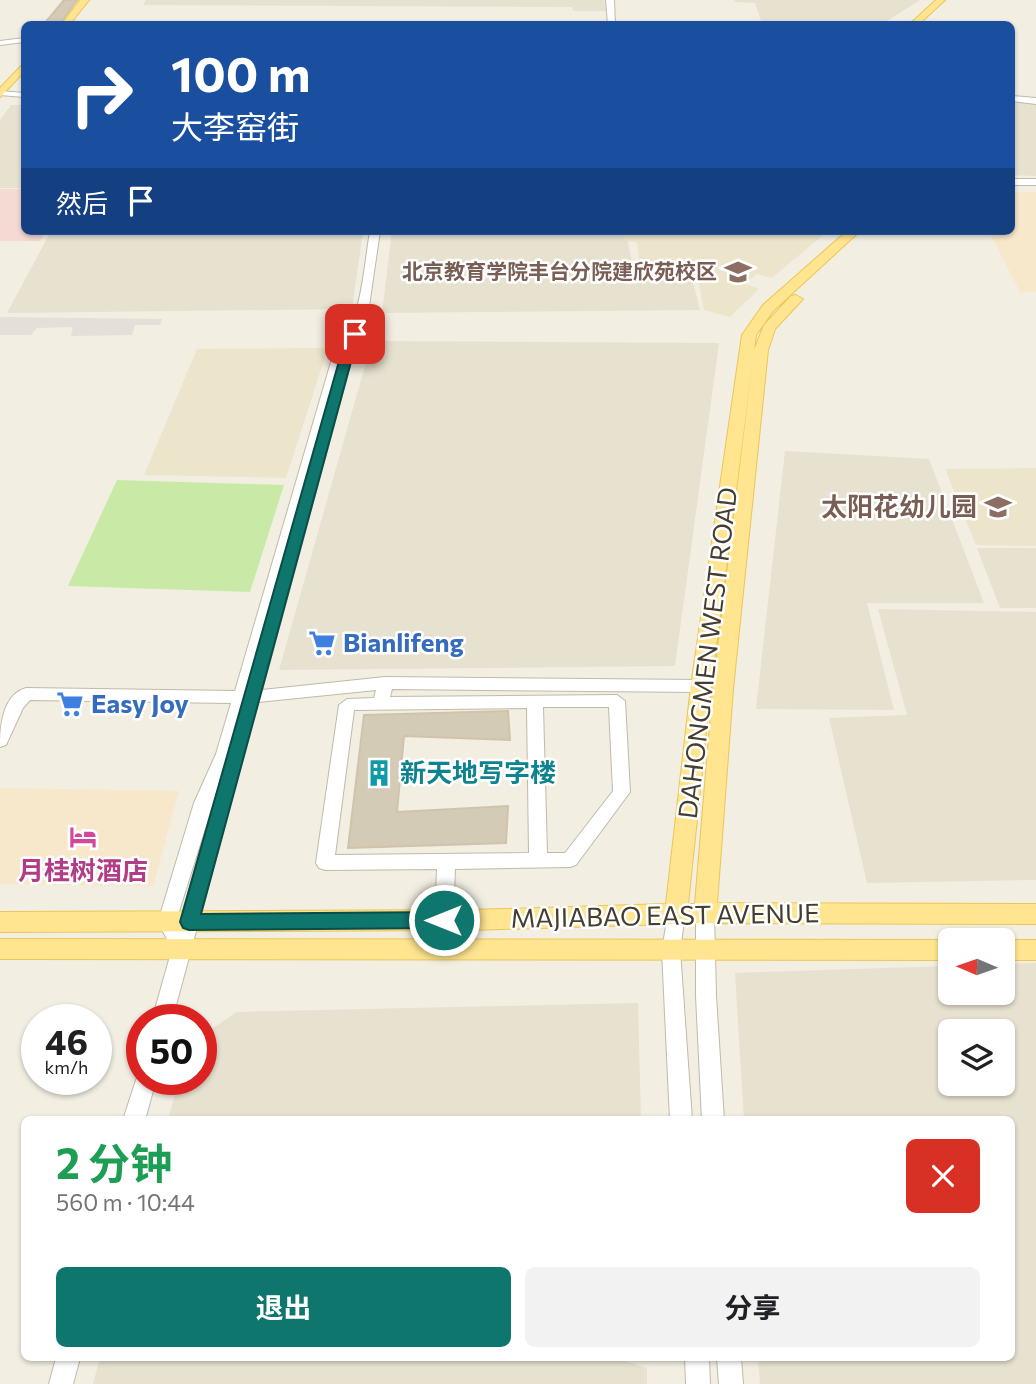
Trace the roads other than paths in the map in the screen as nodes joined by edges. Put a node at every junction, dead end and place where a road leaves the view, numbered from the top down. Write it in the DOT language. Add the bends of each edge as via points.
graph roads {
  1 [pos="77,0"];
  2 [pos="85,0"];
  3 [pos="610,0"];
  4 [pos="929,0"];
  5 [pos="941,0"];
  6 [pos="60,21"];
  7 [pos="68,21"];
  8 [pos="612,21"];
  9 [pos="905,21"];
  10 [pos="917,21"];
  11 [pos="21,40"];
  12 [pos="0,43"];
  13 [pos="21,70"];
  14 [pos="21,81"];
  15 [pos="4,95"];
  16 [pos="1015,98"];
  17 [pos="1036,100"];
  18 [pos="1015,182"];
  19 [pos="1036,182"];
  20 [pos="374,235"];
  21 [pos="850,235"];
  22 [pos="867,235"];
  23 [pos="384,683"];
  24 [pos="701,686"];
  25 [pos="246,697"];
  26 [pos="535,702"];
  27 [pos="381,704"];
  28 [pos="0,741"];
  29 [pos="538,860"];
  30 [pos="446,861"];
  31 [pos="705,913"];
  32 [pos="676,914"];
  33 [pos="1036,914"];
  34 [pos="444,920"];
  35 [pos="0,922"];
  36 [pos="178,922"];
  37 [pos="0,949"];
  38 [pos="706,949"];
  39 [pos="182,950"];
  40 [pos="671,950"];
  41 [pos="938,950"];
  42 [pos="1015,950"];
  43 [pos="1036,950"];
  44 [pos="167,1004"];
  45 [pos="142,1095"];
  46 [pos="135,1116"];
  47 [pos="681,1116"];
  48 [pos="713,1116"];
  49 [pos="67,1361"];
  50 [pos="697,1361"];
  51 [pos="729,1361"];
  52 [pos="61,1384"];
  53 [pos="698,1384"];
  54 [pos="731,1384"];
  1 -- 6 [label="main road"];
  2 -- 7 [label="main road"];
  3 -- 8 [label="street"];
  4 -- 9 [label="main road"];
  5 -- 10 [label="main road"];
  11 -- 12 [label="street"];
  13 -- 15 [label="main road"];
  14 -- 15 [label="main road"];
  16 -- 17 [label="street"];
  18 -- 19 [label="street"];
  20 -- 25 [label="street" via="361,320 349,347"];
  21 -- 24 [label="main road, DAHONGMEN WEST ROAD" via="768,308 749,335"];
  22 -- 31 [label="main road, DAHONGMEN WEST ROAD" via="782,312 764,337 723,689"];
  23 -- 24 [label="street"];
  23 -- 25 [label="street"];
  23 -- 27 [label="street"];
  24 -- 32 [label="main road, DAHONGMEN WEST ROAD"];
  25 -- 28 [label="street" via="26,694"];
  25 -- 36 [label="street"];
  26 -- 27 [label="street"];
  26 -- 29 [label="street"];
  26 -- 29 [label="street" via="617,701 622,792 570,860"];
  27 -- 30 [label="street" via="348,705 325,863"];
  29 -- 30 [label="street"];
  30 -- 34 [label="street"];
  31 -- 32 [label="main road, MAJIABAO EAST AVENUE"];
  31 -- 33 [label="main road, MAJIABAO EAST AVENUE"];
  31 -- 38 [label="street, DAHONGMEN WEST ROAD"];
  32 -- 34 [label="main road, MAJIABAO EAST AVENUE"];
  32 -- 40 [label="street, DAHONGMEN WEST ROAD"];
  34 -- 36 [label="main road, MAJIABAO EAST AVENUE"];
  35 -- 36 [label="main road, MAJIABAO EAST AVENUE"];
  36 -- 39 [label="street"];
  37 -- 39 [label="main road"];
  38 -- 40 [label="main road"];
  38 -- 41 [label="main road"];
  38 -- 48 [label="street, DAHONGMEN WEST ROAD"];
  39 -- 40 [label="main road"];
  39 -- 44 [label="street"];
  40 -- 47 [label="street, DAHONGMEN WEST ROAD"];
  42 -- 43 [label="main road"];
  45 -- 46 [label="street"];
  49 -- 52 [label="street"];
  50 -- 53 [label="street"];
  51 -- 54 [label="street"];
}
